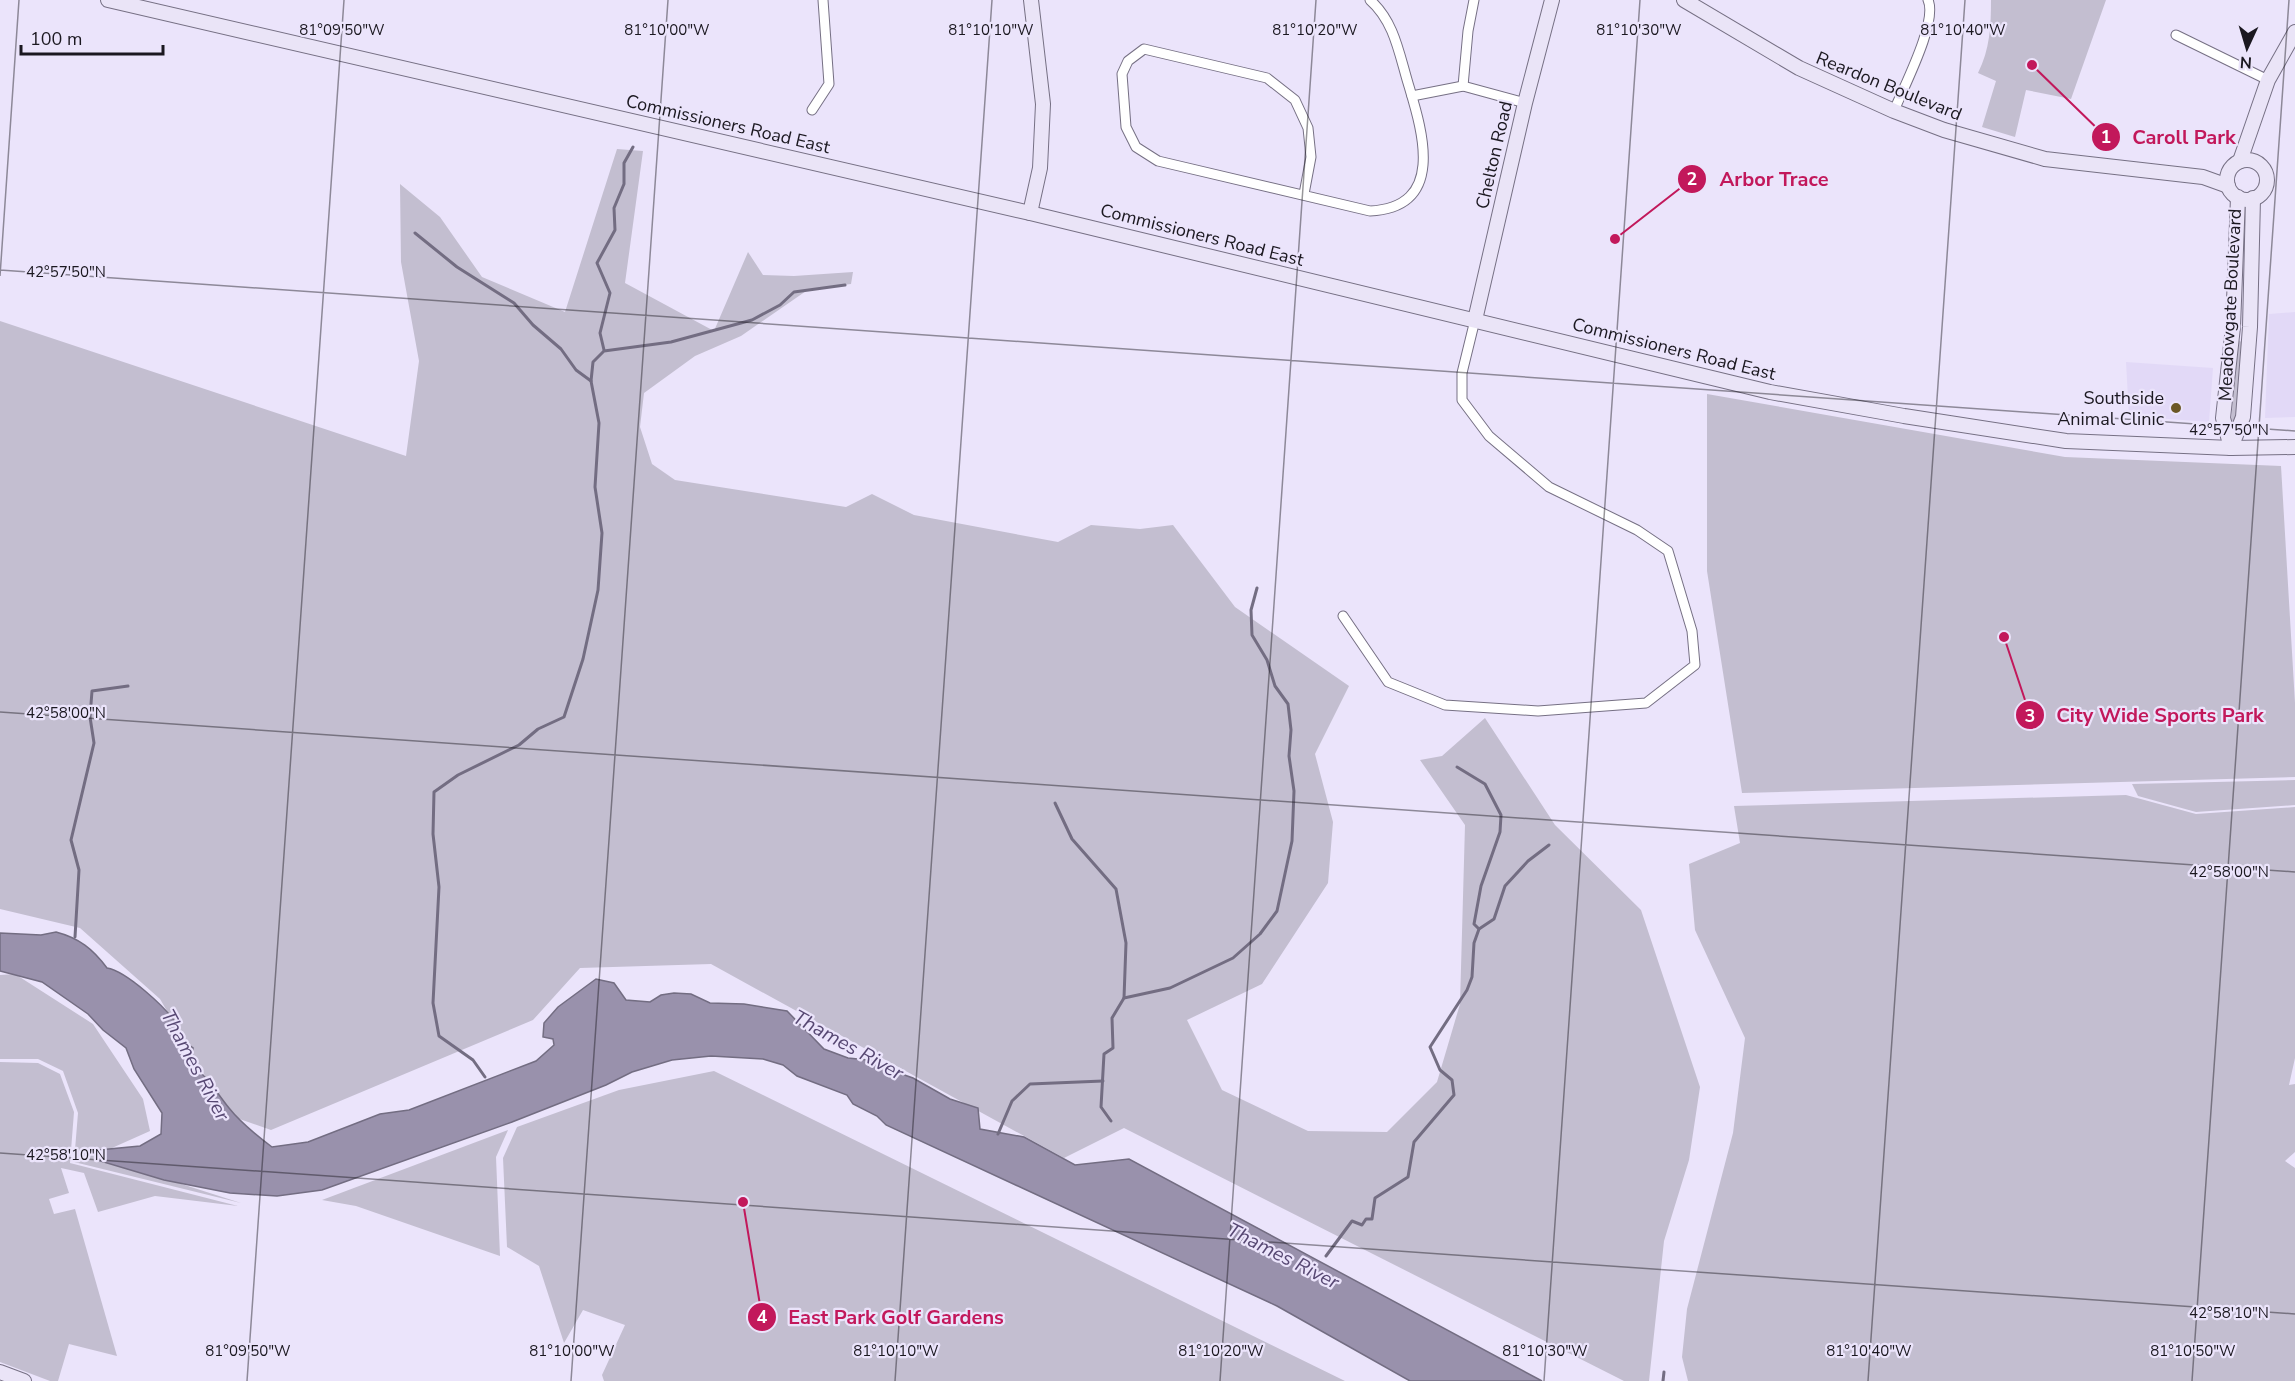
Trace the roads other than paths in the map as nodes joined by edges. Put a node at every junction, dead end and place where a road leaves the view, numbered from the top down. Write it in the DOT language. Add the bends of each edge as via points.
graph roads {
  1 [pos="108,0"];
  2 [pos="823,0"];
  3 [pos="1030,0"];
  4 [pos="1370,0"];
  5 [pos="1474,0"];
  6 [pos="1552,0"];
  7 [pos="1684,0"];
  8 [pos="1928,0"];
  9 [pos="2295,32"];
  10 [pos="2176,35"];
  11 [pos="2268,80"];
  12 [pos="1463,86"];
  13 [pos="1412,96"];
  14 [pos="1525,103"];
  15 [pos="813,110"];
  16 [pos="1894,111"];
  17 [pos="2252,132"];
  18 [pos="2240,161"];
  19 [pos="2256,162"];
  20 [pos="2229,171"];
  21 [pos="2203,177"];
  22 [pos="2228,186"];
  23 [pos="1304,195"];
  24 [pos="2238,197"];
  25 [pos="2253,198"];
  26 [pos="1030,213"];
  27 [pos="1475,320"];
  28 [pos="2295,447"];
  29 [pos="2231,448"];
  30 [pos="1343,616"];
  31 [pos="0,1372"];
  32 [pos="24,1381"];
  1 -- 26 [label="main road, Commissioners Road East"];
  2 -- 15 [label="street" via="829,84"];
  3 -- 26 [label="main road" via="1043,133"];
  4 -- 13 [label="street" via="1392,30"];
  5 -- 12 [label="street"];
  6 -- 14 [label="main road, Chelton Road"];
  7 -- 16 [label="main road, Reardon Boulevard" via="1799,68"];
  8 -- 16 [label="street" via="1929,25"];
  9 -- 11 [label="main road"];
  10 -- 11 [label="street"];
  11 -- 17 [label="main road"];
  12 -- 13 [label="street"];
  12 -- 14 [label="street"];
  13 -- 23 [label="street" via="1426,161 1418,184 1408,197 1384,210 1370,211"];
  14 -- 27 [label="main road, Chelton Road"];
  16 -- 21 [label="main road, Reardon Boulevard" via="2045,159"];
  17 -- 18 [label="main road"];
  17 -- 19 [label="main road"];
  18 -- 19 [label="main road"];
  18 -- 20 [label="main road"];
  19 -- 25 [label="main road" via="2267,181"];
  20 -- 21 [label="main road, Reardon Boulevard"];
  20 -- 22 [label="main road"];
  21 -- 22 [label="main road, Reardon Boulevard"];
  22 -- 24 [label="main road"];
  23 -- 23 [label="street" via="1158,161 1136,147 1126,127 1122,74 1128,61 1144,49 1267,78 1295,100 1308,128 1311,157"];
  24 -- 25 [label="main road"];
  24 -- 29 [label="main road, Meadowgate Boulevard" via="2233,327 2223,418"];
  25 -- 29 [label="main road, Meadowgate Boulevard" via="2243,417"];
  26 -- 27 [label="main road, Commissioners Road East"];
  27 -- 29 [label="main road, Commissioners Road East" via="1770,392 1904,416 2066,441"];
  27 -- 30 [label="street" via="1462,373 1462,400 1489,436 1549,487 1637,530 1668,551 1692,631 1695,665 1646,703 1538,711 1445,705 1388,682"];
  28 -- 29 [label="main road, Commissioners Road East"];
  31 -- 32 [label="main road"];
}
